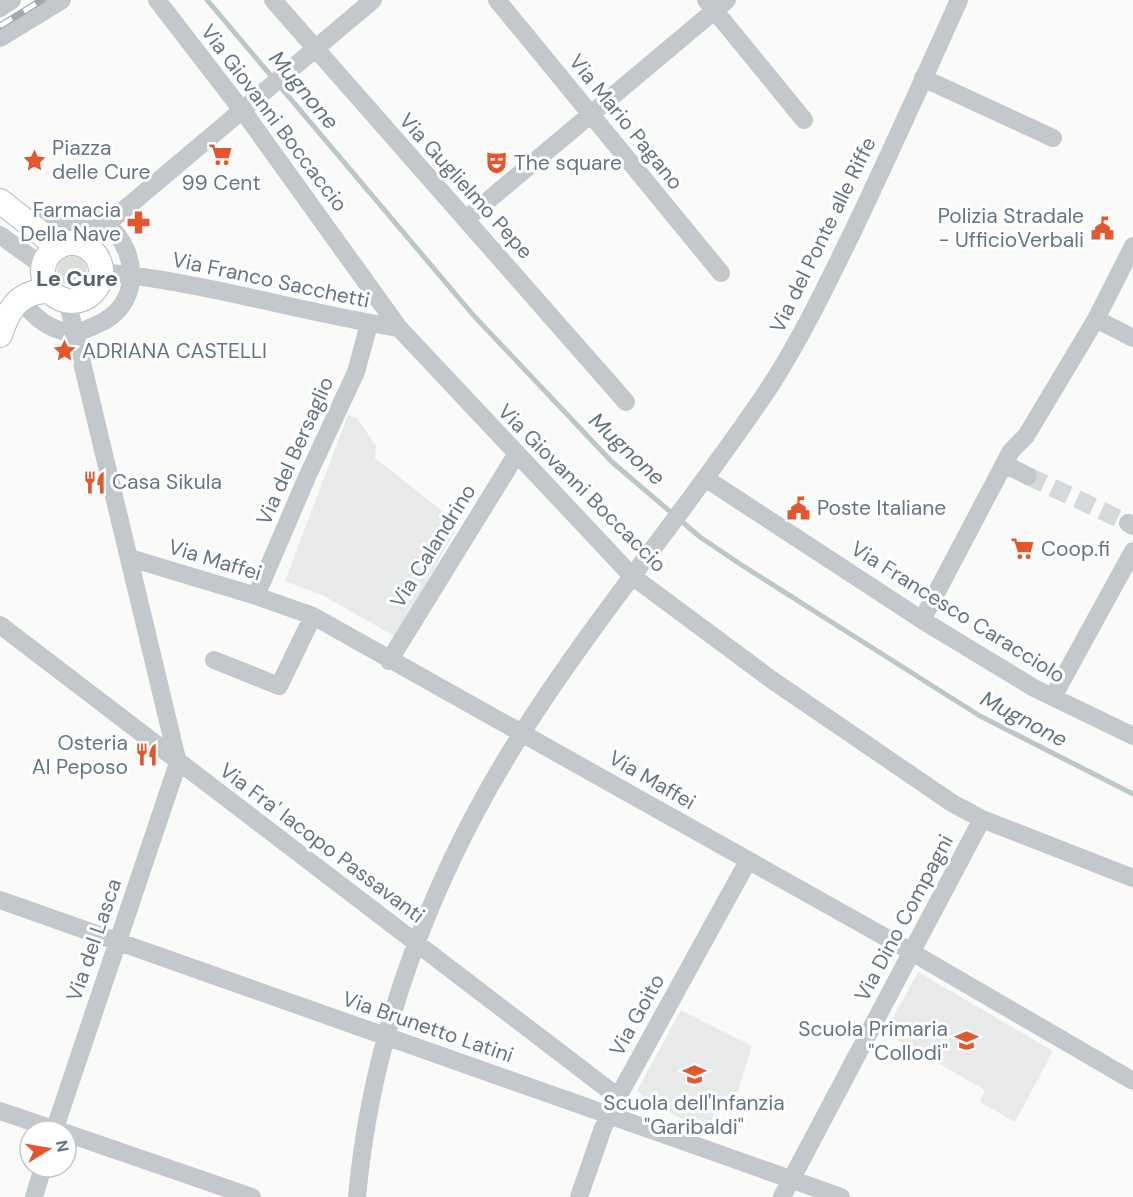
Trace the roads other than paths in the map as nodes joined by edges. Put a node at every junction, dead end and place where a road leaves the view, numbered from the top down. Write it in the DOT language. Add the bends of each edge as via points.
graph roads {
  1 [pos="12,0"];
  2 [pos="62,0"];
  3 [pos="157,0"];
  4 [pos="273,0"];
  5 [pos="373,0"];
  6 [pos="497,0"];
  7 [pos="959,0"];
  8 [pos="716,4"];
  9 [pos="0,8"];
  10 [pos="0,38"];
  11 [pos="314,48"];
  12 [pos="923,78"];
  13 [pos="241,109"];
  14 [pos="590,114"];
  15 [pos="804,120"];
  16 [pos="1053,138"];
  17 [pos="7,206"];
  18 [pos="113,218"];
  19 [pos="466,219"];
  20 [pos="0,235"];
  21 [pos="70,246"];
  22 [pos="1133,246"];
  23 [pos="44,267"];
  24 [pos="101,272"];
  25 [pos="721,273"];
  26 [pos="133,276"];
  27 [pos="59,296"];
  28 [pos="15,306"];
  29 [pos="1096,319"];
  30 [pos="369,324"];
  31 [pos="399,328"];
  32 [pos="74,332"];
  33 [pos="0,335"];
  34 [pos="1133,338"];
  35 [pos="626,402"];
  36 [pos="516,455"];
  37 [pos="1004,464"];
  38 [pos="1028,476"];
  39 [pos="700,484"];
  40 [pos="1133,551"];
  41 [pos="130,558"];
  42 [pos="632,576"];
  43 [pos="256,596"];
  44 [pos="313,616"];
  45 [pos="922,620"];
  46 [pos="0,625"];
  47 [pos="214,660"];
  48 [pos="389,661"];
  49 [pos="1053,697"];
  50 [pos="522,733"];
  51 [pos="1133,735"];
  52 [pos="178,763"];
  53 [pos="982,819"];
  54 [pos="748,861"];
  55 [pos="1133,878"];
  56 [pos="0,900"];
  57 [pos="116,942"];
  58 [pos="416,943"];
  59 [pos="912,952"];
  60 [pos="386,1036"];
  61 [pos="1133,1082"];
  62 [pos="618,1097"];
  63 [pos="0,1111"];
  64 [pos="609,1114"];
  65 [pos="24,1119"];
  66 [pos="63,1119"];
  67 [pos="78,1137"];
  68 [pos="39,1179"];
  69 [pos="792,1179"];
  70 [pos="34,1197"];
  71 [pos="252,1197"];
  72 [pos="357,1197"];
  73 [pos="579,1197"];
  74 [pos="782,1197"];
  75 [pos="841,1197"];
  1 -- 9 [label="street"];
  2 -- 10 [label="street"];
  3 -- 13 [label="street, Via Giovanni Boccaccio"];
  4 -- 11 [label="street, Via Guglielmo Pepe"];
  5 -- 11 [label="street"];
  6 -- 14 [label="street, Via Mario Pagano"];
  7 -- 12 [label="street, Via del Ponte alle Riffe"];
  8 -- 14 [label="street"];
  8 -- 15 [label="street"];
  11 -- 13 [label="street"];
  11 -- 19 [label="street, Via Guglielmo Pepe"];
  12 -- 16 [label="street"];
  12 -- 39 [label="street, Via del Ponte alle Riffe" via="802,333 772,383"];
  13 -- 18 [label="street"];
  13 -- 31 [label="street, Via Giovanni Boccaccio"];
  14 -- 19 [label="street"];
  14 -- 25 [label="street, Via Mario Pagano"];
  17 -- 18 [label="street" via="33,220 54,225"];
  17 -- 21 [label="main road"];
  18 -- 21 [label="street"];
  18 -- 26 [label="street"];
  19 -- 35 [label="street, Via Guglielmo Pepe"];
  20 -- 23 [label="street"];
  21 -- 23 [label="main road" via="49,256"];
  21 -- 24 [label="main road" via="95,255"];
  22 -- 29 [label="street"];
  23 -- 27 [label="main road" via="44,279"];
  24 -- 26 [label="street"];
  24 -- 27 [label="main road" via="91,294 82,299"];
  26 -- 30 [label="street, Via Franco Sacchetti"];
  26 -- 32 [label="street" via="127,297 114,315"];
  27 -- 28 [label="main road" via="34,291"];
  27 -- 32 [label="street"];
  28 -- 32 [label="street" via="46,324"];
  28 -- 33 [label="main road"];
  29 -- 34 [label="street"];
  29 -- 37 [label="street" via="1026,436"];
  30 -- 31 [label="street, Via Franco Sacchetti"];
  30 -- 43 [label="street, Via del Bersaglio" via="356,372"];
  31 -- 36 [label="street, Via Giovanni Boccaccio"];
  32 -- 41 [label="street"];
  36 -- 42 [label="street, Via Giovanni Boccaccio"];
  36 -- 48 [label="street, Via Calandrino"];
  37 -- 38 [label="street"];
  37 -- 45 [label="street"];
  39 -- 42 [label="street, Via del Ponte alle Riffe"];
  39 -- 45 [label="street, Via Francesco Caracciolo"];
  40 -- 49 [label="street"];
  41 -- 43 [label="street, Via Maffei"];
  41 -- 52 [label="street"];
  42 -- 50 [label="street, Via del Ponte alle Riffe"];
  42 -- 53 [label="street, Via Giovanni Boccaccio" via="782,687 952,803"];
  43 -- 44 [label="street, Via Maffei"];
  44 -- 47 [label="street" via="279,686"];
  44 -- 48 [label="street, Via Maffei"];
  45 -- 49 [label="street, Via Francesco Caracciolo"];
  46 -- 52 [label="street, Via Fra' Iacopo Passavanti"];
  48 -- 50 [label="street, Via Maffei"];
  49 -- 51 [label="street, Via Francesco Caracciolo"];
  50 -- 54 [label="street, Via Maffei"];
  50 -- 58 [label="street, Via del Ponte alle Riffe" via="471,824"];
  52 -- 57 [label="street, Via del Lasca"];
  52 -- 58 [label="street, Via Fra' Iacopo Passavanti"];
  53 -- 55 [label="street, Via Giovanni Boccaccio"];
  53 -- 59 [label="street, Via Dino Compagni"];
  54 -- 59 [label="street, Via Maffei"];
  54 -- 62 [label="street, Via Goito"];
  56 -- 57 [label="street, Via Brunetto Latini"];
  57 -- 60 [label="street, Via Brunetto Latini"];
  57 -- 66 [label="street, Via del Lasca"];
  58 -- 60 [label="street, Via del Ponte alle Riffe"];
  58 -- 62 [label="street, Via Fra' Iacopo Passavanti"];
  59 -- 61 [label="street, Via Maffei"];
  59 -- 69 [label="street, Via Dino Compagni"];
  60 -- 64 [label="street, Via Brunetto Latini"];
  60 -- 72 [label="street, Via del Ponte alle Riffe" via="370,1104"];
  62 -- 64 [label="street, Via Goito"];
  63 -- 65 [label="street"];
  64 -- 69 [label="street, Via Brunetto Latini"];
  64 -- 73 [label="street, Via Goito"];
  67 -- 71 [label="street"];
  68 -- 70 [label="street"];
  69 -- 74 [label="street, Via Dino Compagni"];
  69 -- 75 [label="street, Via Brunetto Latini"];
}
